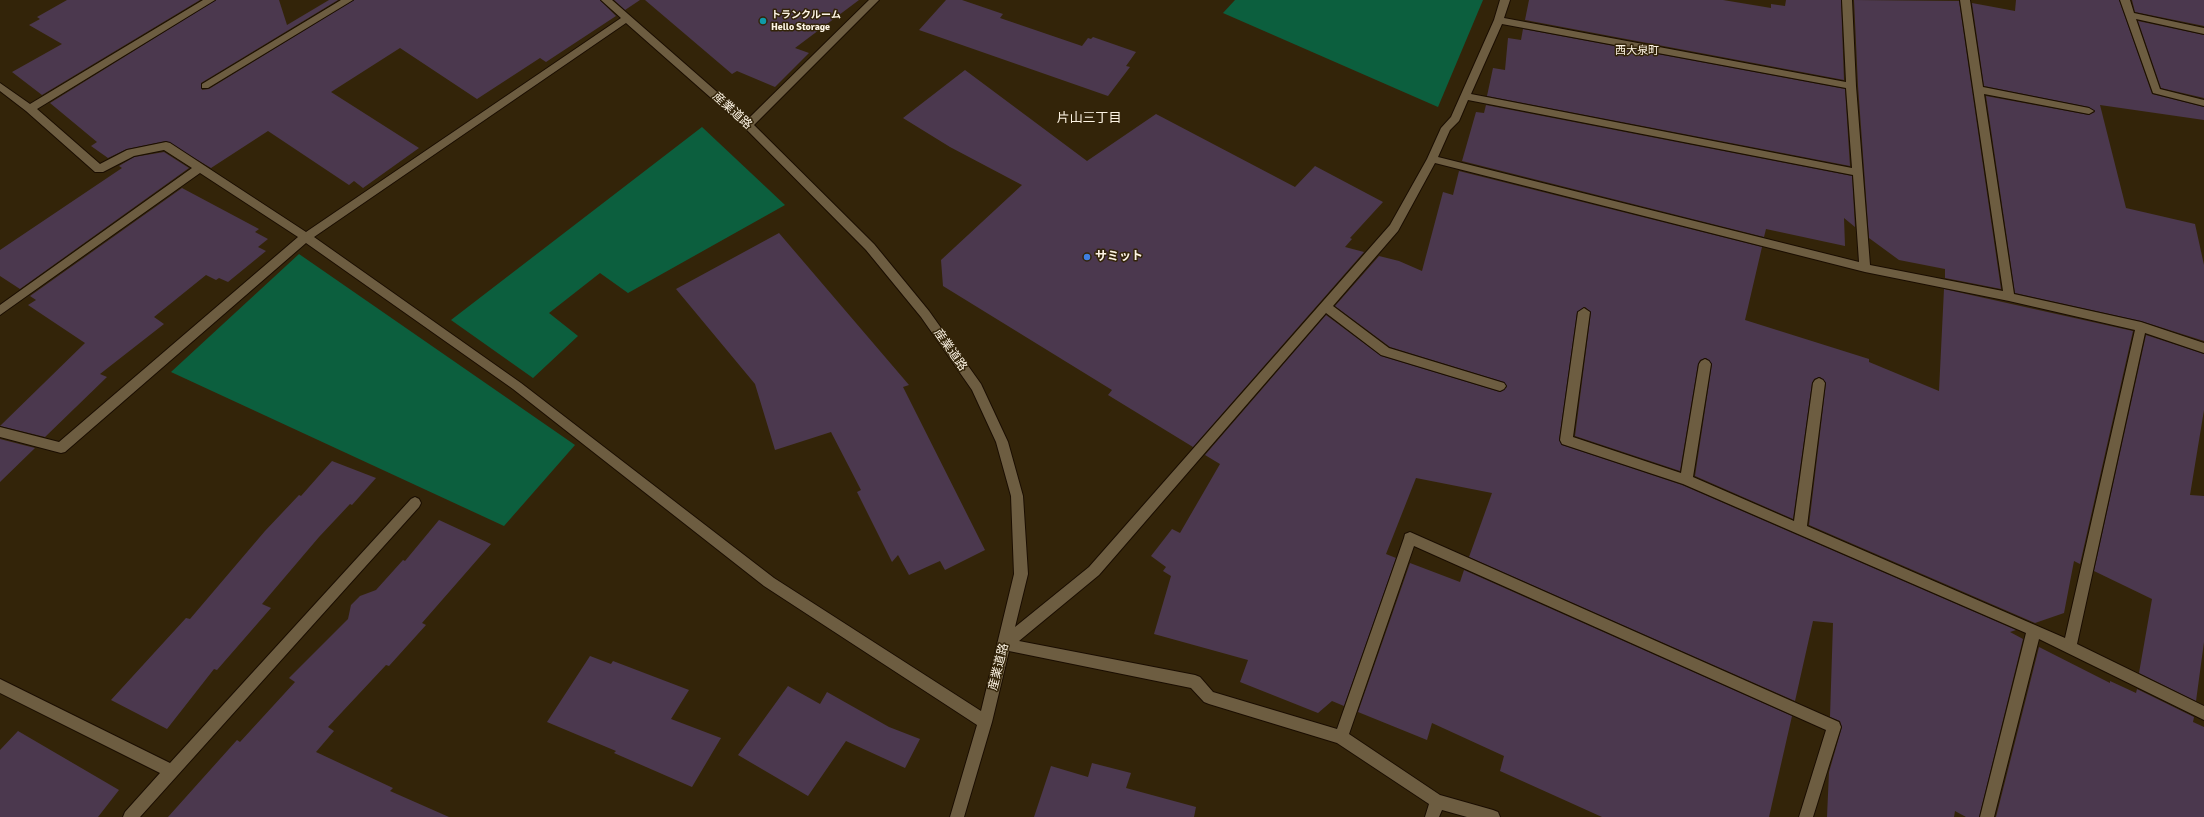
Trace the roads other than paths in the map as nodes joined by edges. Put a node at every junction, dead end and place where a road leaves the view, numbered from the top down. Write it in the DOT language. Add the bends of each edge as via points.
graph roads {
  1 [pos="210,0"];
  2 [pos="348,0"];
  3 [pos="606,0"];
  4 [pos="874,0"];
  5 [pos="1505,0"];
  6 [pos="1847,0"];
  7 [pos="1965,0"];
  8 [pos="2124,0"];
  9 [pos="2131,14"];
  10 [pos="627,18"];
  11 [pos="1499,20"];
  12 [pos="2204,31"];
  13 [pos="0,86"];
  14 [pos="205,86"];
  15 [pos="1851,86"];
  16 [pos="1978,89"];
  17 [pos="1466,96"];
  18 [pos="2204,104"];
  19 [pos="30,109"];
  20 [pos="2089,111"];
  21 [pos="748,125"];
  22 [pos="1432,159"];
  23 [pos="200,168"];
  24 [pos="1859,173"];
  25 [pos="306,237"];
  26 [pos="1865,268"];
  27 [pos="2009,297"];
  28 [pos="1325,306"];
  29 [pos="0,310"];
  30 [pos="1584,312"];
  31 [pos="2141,327"];
  32 [pos="2204,348"];
  33 [pos="1705,364"];
  34 [pos="1819,383"];
  35 [pos="1500,386"];
  36 [pos="0,432"];
  37 [pos="1686,480"];
  38 [pos="415,503"];
  39 [pos="1800,528"];
  40 [pos="2034,630"];
  41 [pos="1004,644"];
  42 [pos="2070,647"];
  43 [pos="0,686"];
  44 [pos="2204,713"];
  45 [pos="985,722"];
  46 [pos="1341,737"];
  47 [pos="171,771"];
  48 [pos="1436,801"];
  49 [pos="130,817"];
  50 [pos="957,817"];
  51 [pos="1432,817"];
  52 [pos="1492,817"];
  53 [pos="1806,817"];
  54 [pos="1987,817"];
  1 -- 19 [label="street"];
  2 -- 14 [label="street"];
  3 -- 10 [label="street, 産業道路"];
  4 -- 21 [label="street"];
  5 -- 11 [label="street"];
  6 -- 15 [label="street"];
  7 -- 16 [label="street"];
  8 -- 9 [label="street"];
  9 -- 12 [label="street"];
  9 -- 18 [label="street" via="2156,91"];
  10 -- 21 [label="street, 産業道路"];
  10 -- 25 [label="street"];
  11 -- 15 [label="street"];
  11 -- 17 [label="street"];
  13 -- 19 [label="street"];
  15 -- 24 [label="street"];
  16 -- 20 [label="street"];
  16 -- 27 [label="street"];
  17 -- 22 [label="street" via="1455,119 1446,128"];
  17 -- 24 [label="street"];
  19 -- 23 [label="street" via="99,169 131,153 166,146"];
  21 -- 41 [label="street, 産業道路" via="870,247 925,314 977,387 1002,442 1017,496 1021,574"];
  22 -- 26 [label="street"];
  22 -- 28 [label="street" via="1394,228"];
  23 -- 25 [label="street"];
  23 -- 29 [label="street"];
  24 -- 26 [label="street"];
  25 -- 36 [label="street" via="61,448"];
  25 -- 45 [label="street" via="517,386 769,582"];
  26 -- 27 [label="street"];
  27 -- 31 [label="street"];
  28 -- 35 [label="street" via="1386,352"];
  28 -- 41 [label="street" via="1094,571"];
  30 -- 37 [label="street" via="1566,440"];
  31 -- 32 [label="street"];
  31 -- 42 [label="street"];
  33 -- 37 [label="street"];
  34 -- 39 [label="street"];
  37 -- 39 [label="street"];
  38 -- 47 [label="street"];
  39 -- 40 [label="street"];
  40 -- 42 [label="street"];
  40 -- 54 [label="street"];
  41 -- 45 [label="street, 産業道路"];
  41 -- 46 [label="street" via="1195,682 1209,697"];
  42 -- 44 [label="street"];
  43 -- 47 [label="street"];
  45 -- 50 [label="street, 産業道路"];
  46 -- 48 [label="street"];
  46 -- 53 [label="street" via="1410,538 1834,726"];
  47 -- 49 [label="street"];
  48 -- 51 [label="street"];
  48 -- 52 [label="street"];
}
